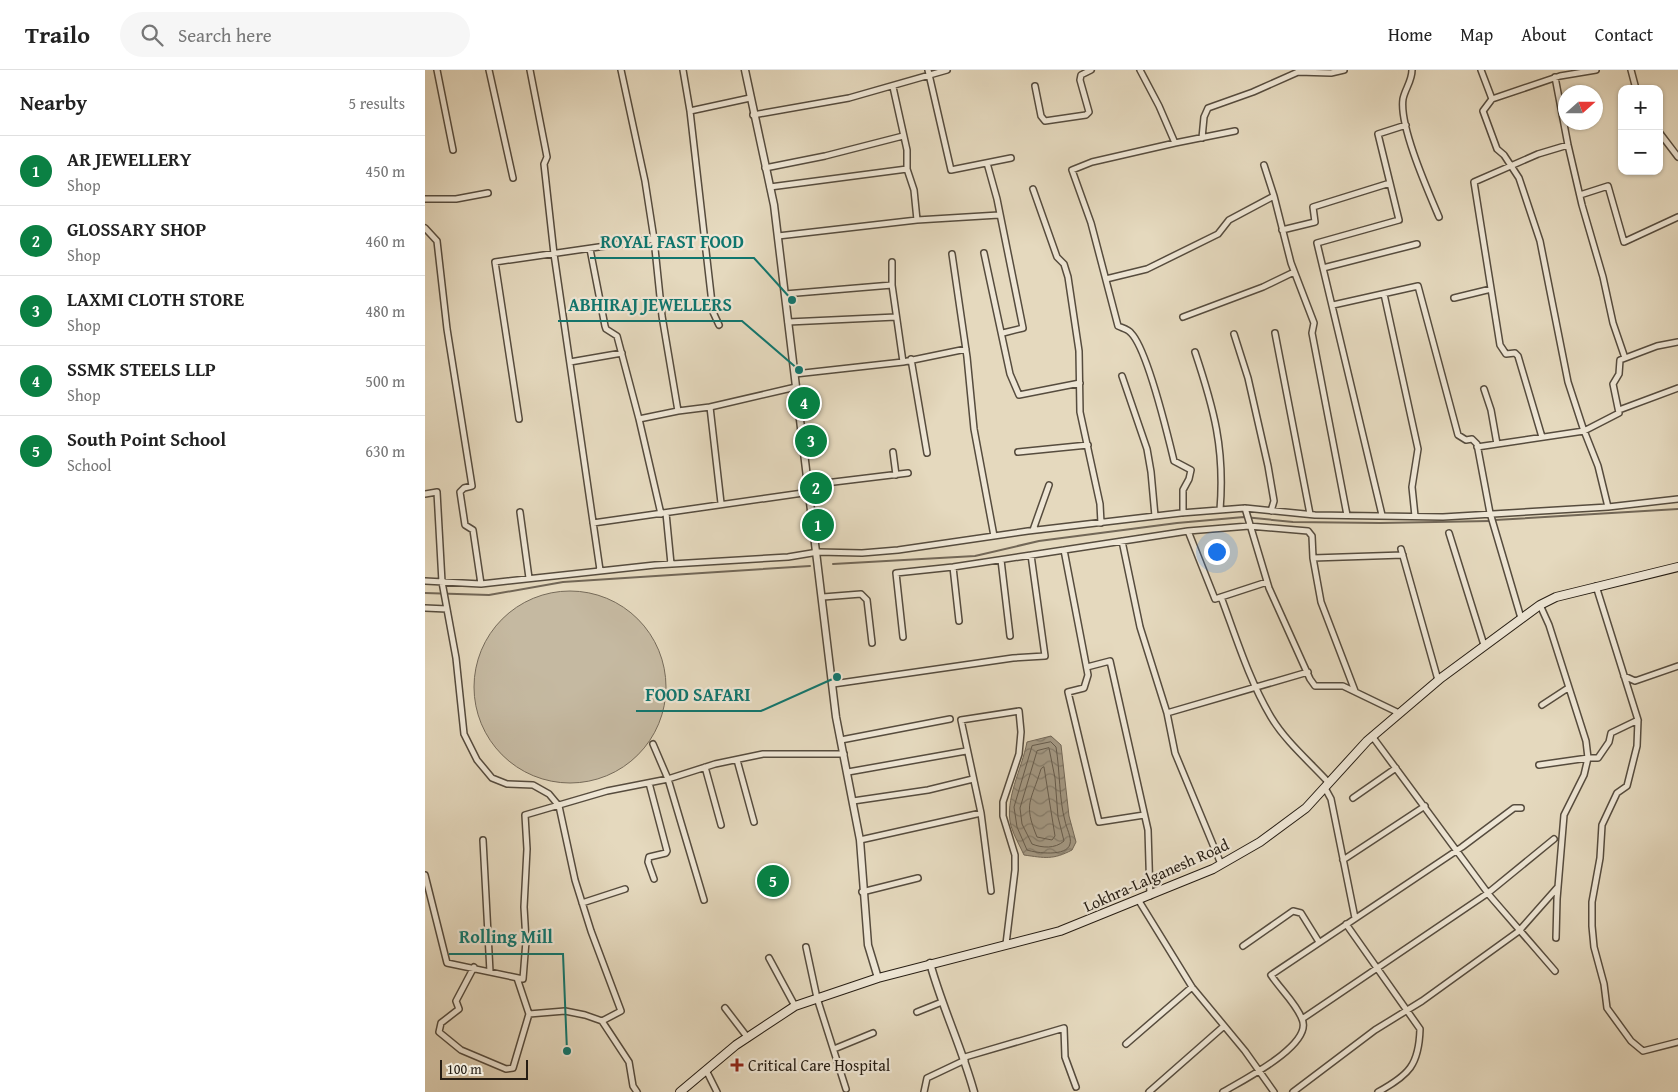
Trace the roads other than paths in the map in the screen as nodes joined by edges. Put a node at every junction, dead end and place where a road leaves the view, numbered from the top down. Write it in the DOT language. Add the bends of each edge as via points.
graph roads {
  1 [pos="437,70"];
  2 [pos="489,70"];
  3 [pos="530,70"];
  4 [pos="621,70"];
  5 [pos="683,70"];
  6 [pos="745,70"];
  7 [pos="947,70"];
  8 [pos="1091,70"];
  9 [pos="1140,70"];
  10 [pos="1344,70"];
  11 [pos="1412,70"];
  12 [pos="1481,70"];
  13 [pos="1596,70"];
  14 [pos="1631,70"];
  15 [pos="929,72"];
  16 [pos="1555,77"];
  17 [pos="1635,85"];
  18 [pos="1035,86"];
  19 [pos="893,87"];
  20 [pos="750,98"];
  21 [pos="1492,99"];
  22 [pos="690,111"];
  23 [pos="753,115"];
  24 [pos="1406,125"];
  25 [pos="1235,132"];
  26 [pos="903,136"];
  27 [pos="1663,137"];
  28 [pos="1202,138"];
  29 [pos="1175,143"];
  30 [pos="1568,145"];
  31 [pos="453,150"];
  32 [pos="1678,157"];
  33 [pos="1011,158"];
  34 [pos="987,164"];
  35 [pos="1264,165"];
  36 [pos="1511,165"];
  37 [pos="765,168"];
  38 [pos="907,169"];
  39 [pos="513,178"];
  40 [pos="1390,183"];
  41 [pos="770,187"];
  42 [pos="1033,189"];
  43 [pos="488,193"];
  44 [pos="1580,195"];
  45 [pos="1274,196"];
  46 [pos="425,199"];
  47 [pos="999,215"];
  48 [pos="1439,217"];
  49 [pos="1678,217"];
  50 [pos="917,220"];
  51 [pos="425,228"];
  52 [pos="1282,230"];
  53 [pos="778,236"];
  54 [pos="654,239"];
  55 [pos="1417,244"];
  56 [pos="590,249"];
  57 [pos="984,253"];
  58 [pos="554,254"];
  59 [pos="952,254"];
  60 [pos="892,262"];
  61 [pos="1323,268"];
  62 [pos="1294,272"];
  63 [pos="1106,279"];
  64 [pos="892,285"];
  65 [pos="1491,289"];
  66 [pos="785,294"];
  67 [pos="1384,294"];
  68 [pos="1454,298"];
  69 [pos="1333,305"];
  70 [pos="897,317"];
  71 [pos="1183,317"];
  72 [pos="788,322"];
  73 [pos="719,325"];
  74 [pos="1003,333"];
  75 [pos="1275,333"];
  76 [pos="1234,334"];
  77 [pos="1678,342"];
  78 [pos="966,349"];
  79 [pos="1195,352"];
  80 [pos="622,353"];
  81 [pos="1625,358"];
  82 [pos="911,360"];
  83 [pos="570,362"];
  84 [pos="903,362"];
  85 [pos="795,374"];
  86 [pos="1122,376"];
  87 [pos="1080,383"];
  88 [pos="796,387"];
  89 [pos="1678,388"];
  90 [pos="1484,389"];
  91 [pos="710,407"];
  92 [pos="1619,410"];
  93 [pos="678,411"];
  94 [pos="519,419"];
  95 [pos="639,419"];
  96 [pos="1584,431"];
  97 [pos="1542,438"];
  98 [pos="1497,444"];
  99 [pos="1088,445"];
  100 [pos="1477,447"];
  101 [pos="893,452"];
  102 [pos="1018,452"];
  103 [pos="927,453"];
  104 [pos="908,474"];
  105 [pos="896,475"];
  106 [pos="1049,485"];
  107 [pos="810,489"];
  108 [pos="425,494"];
  109 [pos="1678,499"];
  110 [pos="721,503"];
  111 [pos="1608,507"];
  112 [pos="1220,510"];
  113 [pos="1245,510"];
  114 [pos="1271,511"];
  115 [pos="520,512"];
  116 [pos="664,513"];
  117 [pos="1183,513"];
  118 [pos="1310,514"];
  119 [pos="1347,515"];
  120 [pos="1382,515"];
  121 [pos="1491,515"];
  122 [pos="1155,516"];
  123 [pos="1415,516"];
  124 [pos="593,523"];
  125 [pos="1101,523"];
  126 [pos="1248,525"];
  127 [pos="1033,530"];
  128 [pos="1188,531"];
  129 [pos="1449,533"];
  130 [pos="994,536"];
  131 [pos="1122,541"];
  132 [pos="1401,549"];
  133 [pos="1064,550"];
  134 [pos="818,552"];
  135 [pos="1031,555"];
  136 [pos="1403,555"];
  137 [pos="1313,558"];
  138 [pos="1001,560"];
  139 [pos="671,564"];
  140 [pos="953,567"];
  141 [pos="1678,567"];
  142 [pos="600,570"];
  143 [pos="529,578"];
  144 [pos="425,581"];
  145 [pos="442,582"];
  146 [pos="1267,582"];
  147 [pos="481,584"];
  148 [pos="1596,586"];
  149 [pos="823,597"];
  150 [pos="1221,597"];
  151 [pos="1540,605"];
  152 [pos="425,608"];
  153 [pos="447,609"];
  154 [pos="1521,618"];
  155 [pos="959,621"];
  156 [pos="1010,636"];
  157 [pos="903,637"];
  158 [pos="872,643"];
  159 [pos="1484,645"];
  160 [pos="1678,666"];
  161 [pos="1087,667"];
  162 [pos="1308,672"];
  163 [pos="1624,676"];
  164 [pos="1438,680"];
  165 [pos="833,684"];
  166 [pos="1256,687"];
  167 [pos="1568,688"];
  168 [pos="1355,691"];
  169 [pos="1542,705"];
  170 [pos="1167,713"];
  171 [pos="1399,713"];
  172 [pos="950,719"];
  173 [pos="1638,720"];
  174 [pos="1373,736"];
  175 [pos="841,740"];
  176 [pos="653,744"];
  177 [pos="966,751"];
  178 [pos="844,754"];
  179 [pos="1588,758"];
  180 [pos="737,760"];
  181 [pos="1539,765"];
  182 [pos="705,767"];
  183 [pos="1396,768"];
  184 [pos="848,772"];
  185 [pos="668,779"];
  186 [pos="973,779"];
  187 [pos="649,783"];
  188 [pos="1327,786"];
  189 [pos="1353,798"];
  190 [pos="853,801"];
  191 [pos="559,806"];
  192 [pos="1425,806"];
  193 [pos="1521,808"];
  194 [pos="981,814"];
  195 [pos="1144,815"];
  196 [pos="754,822"];
  197 [pos="721,825"];
  198 [pos="1553,839"];
  199 [pos="483,840"];
  200 [pos="860,840"];
  201 [pos="1457,850"];
  202 [pos="1343,860"];
  203 [pos="1221,864"];
  204 [pos="425,875"];
  205 [pos="918,878"];
  206 [pos="654,879"];
  207 [pos="1558,887"];
  208 [pos="625,889"];
  209 [pos="991,891"];
  210 [pos="862,892"];
  211 [pos="1488,892"];
  212 [pos="1151,896"];
  213 [pos="704,900"];
  214 [pos="1139,901"];
  215 [pos="582,903"];
  216 [pos="1355,918"];
  217 [pos="1346,924"];
  218 [pos="1519,931"];
  219 [pos="1556,938"];
  220 [pos="1319,942"];
  221 [pos="1006,944"];
  222 [pos="1243,946"];
  223 [pos="806,947"];
  224 [pos="769,958"];
  225 [pos="930,963"];
  226 [pos="474,967"];
  227 [pos="1377,967"];
  228 [pos="1555,971"];
  229 [pos="490,972"];
  230 [pos="517,978"];
  231 [pos="878,978"];
  232 [pos="1192,987"];
  233 [pos="817,998"];
  234 [pos="942,1002"];
  235 [pos="795,1006"];
  236 [pos="725,1008"];
  237 [pos="1407,1010"];
  238 [pos="917,1012"];
  239 [pos="529,1014"];
  240 [pos="1303,1018"];
  241 [pos="601,1021"];
  242 [pos="1224,1026"];
  243 [pos="873,1033"];
  244 [pos="748,1038"];
  245 [pos="1678,1042"];
  246 [pos="1126,1044"];
  247 [pos="834,1049"];
  248 [pos="965,1059"];
  249 [pos="706,1070"];
  250 [pos="1258,1070"];
  251 [pos="1076,1087"];
  252 [pos="846,1089"];
  253 [pos="637,1092"];
  254 [pos="680,1092"];
  255 [pos="717,1092"];
  256 [pos="924,1092"];
  257 [pos="974,1092"];
  258 [pos="1149,1092"];
  259 [pos="1223,1092"];
  260 [pos="1273,1092"];
  261 [pos="1293,1092"];
  262 [pos="1379,1092"];
  1 -- 31 [label="street"];
  2 -- 39 [label="street"];
  3 -- 58 [label="street" via="547,157 543,164"];
  4 -- 54 [label="street"];
  5 -- 22 [label="street"];
  6 -- 20 [label="street"];
  7 -- 15 [label="street"];
  8 -- 18 [label="street" via="1081,75 1080,80 1089,112 1086,115 1045,121"];
  9 -- 29 [label="street"];
  10 -- 28 [label="street" via="1298,72 1209,108 1204,117"];
  11 -- 24 [label="street" via="1403,100"];
  12 -- 21 [label="street"];
  13 -- 16 [label="street"];
  14 -- 17 [label="street"];
  15 -- 19 [label="street"];
  15 -- 34 [label="street" via="951,170"];
  16 -- 21 [label="street"];
  16 -- 30 [label="street"];
  19 -- 23 [label="street"];
  19 -- 26 [label="street"];
  20 -- 22 [label="street"];
  20 -- 23 [label="street"];
  21 -- 36 [label="street" via="1483,111 1484,118 1497,149"];
  22 -- 73 [label="street" via="713,312"];
  23 -- 37 [label="street"];
  24 -- 40 [label="street" via="1377,134"];
  24 -- 48 [label="street"];
  25 -- 28 [label="street"];
  26 -- 37 [label="street"];
  26 -- 38 [label="street"];
  27 -- 32 [label="street"];
  28 -- 29 [label="street"];
  29 -- 63 [label="street" via="1092,162 1072,170"];
  30 -- 36 [label="street"];
  30 -- 44 [label="street"];
  33 -- 34 [label="street"];
  34 -- 47 [label="street"];
  35 -- 45 [label="street"];
  36 -- 65 [label="street" via="1474,182"];
  36 -- 96 [label="street" via="1519,178 1540,241 1568,382"];
  37 -- 41 [label="street"];
  38 -- 41 [label="street"];
  38 -- 50 [label="street" via="914,190"];
  40 -- 52 [label="street" via="1313,207 1315,222"];
  40 -- 61 [label="street" via="1399,220 1317,243"];
  41 -- 53 [label="street"];
  42 -- 87 [label="street" via="1057,257 1064,264 1068,277 1079,351"];
  43 -- 46 [label="street" via="456,199"];
  44 -- 49 [label="street" via="1608,186 1624,242"];
  44 -- 81 [label="street"];
  45 -- 52 [label="street"];
  45 -- 63 [label="street" via="1229,220 1218,234 1147,269"];
  47 -- 50 [label="street"];
  47 -- 74 [label="street" via="1023,328"];
  50 -- 53 [label="street"];
  51 -- 147 [label="street" via="437,241 447,329 472,486 460,492 465,525 473,530"];
  52 -- 62 [label="street"];
  53 -- 66 [label="street"];
  54 -- 56 [label="street"];
  54 -- 93 [label="street" via="661,316"];
  55 -- 61 [label="street"];
  56 -- 58 [label="street"];
  56 -- 80 [label="street" via="605,326 617,336"];
  57 -- 74 [label="street"];
  58 -- 83 [label="street"];
  58 -- 94 [label="street" via="499,260 494,265"];
  59 -- 78 [label="street"];
  60 -- 64 [label="street"];
  61 -- 69 [label="street"];
  62 -- 71 [label="street"];
  62 -- 119 [label="street" via="1313,323 1312,333"];
  63 -- 117 [label="street" via="1118,326 1132,333 1141,351 1174,461 1191,470 1183,490"];
  64 -- 66 [label="street"];
  64 -- 70 [label="street"];
  65 -- 68 [label="street"];
  65 -- 97 [label="street" via="1500,345 1506,354 1518,356"];
  66 -- 72 [label="street"];
  67 -- 69 [label="street"];
  67 -- 100 [label="street" via="1418,286 1458,435 1466,440 1472,439"];
  67 -- 123 [label="street" via="1418,450 1412,487"];
  69 -- 120 [label="street"];
  70 -- 72 [label="street"];
  70 -- 84 [label="street"];
  72 -- 85 [label="street"];
  74 -- 87 [label="street" via="1010,374 1019,395"];
  75 -- 118 [label="street"];
  76 -- 114 [label="street" via="1248,378 1268,466 1274,501"];
  77 -- 81 [label="street"];
  78 -- 82 [label="street"];
  78 -- 130 [label="street" via="974,429"];
  79 -- 112 [label="street" via="1220,441"];
  80 -- 83 [label="street"];
  80 -- 95 [label="street"];
  81 -- 92 [label="street" via="1620,360 1619,374 1613,384"];
  82 -- 84 [label="street"];
  82 -- 103 [label="street"];
  83 -- 124 [label="street"];
  84 -- 85 [label="street"];
  85 -- 88 [label="street"];
  86 -- 122 [label="street" via="1147,449"];
  87 -- 99 [label="street" via="1080,412"];
  88 -- 91 [label="street"];
  88 -- 107 [label="street"];
  89 -- 92 [label="street"];
  90 -- 98 [label="street"];
  91 -- 93 [label="street"];
  91 -- 110 [label="street"];
  92 -- 96 [label="street" via="1611,418"];
  93 -- 95 [label="street"];
  95 -- 116 [label="street"];
  96 -- 97 [label="street"];
  96 -- 111 [label="street" via="1598,466"];
  97 -- 98 [label="street"];
  98 -- 100 [label="street"];
  99 -- 102 [label="street"];
  99 -- 125 [label="street"];
  100 -- 121 [label="street"];
  101 -- 105 [label="street"];
  104 -- 105 [label="street"];
  105 -- 107 [label="street"];
  106 -- 127 [label="street"];
  107 -- 110 [label="street"];
  107 -- 134 [label="street"];
  108 -- 145 [label="street" via="437,492"];
  109 -- 111 [label="street"];
  110 -- 116 [label="street"];
  111 -- 121 [label="street"];
  112 -- 113 [label="street"];
  112 -- 117 [label="street"];
  113 -- 114 [label="street"];
  113 -- 126 [label="street"];
  114 -- 118 [label="street"];
  115 -- 143 [label="street"];
  116 -- 124 [label="street"];
  116 -- 139 [label="street"];
  117 -- 122 [label="street"];
  118 -- 119 [label="street"];
  119 -- 120 [label="street"];
  120 -- 123 [label="street"];
  121 -- 123 [label="street"];
  121 -- 154 [label="street"];
  122 -- 125 [label="street"];
  124 -- 142 [label="street"];
  125 -- 127 [label="street"];
  126 -- 128 [label="street"];
  126 -- 137 [label="street" via="1310,531"];
  126 -- 146 [label="street"];
  127 -- 130 [label="street"];
  128 -- 131 [label="street"];
  128 -- 150 [label="street" via="1215,598"];
  129 -- 159 [label="street"];
  130 -- 134 [label="street" via="899,550"];
  131 -- 133 [label="street"];
  131 -- 170 [label="street" via="1140,627"];
  132 -- 136 [label="street"];
  133 -- 135 [label="street"];
  133 -- 161 [label="street"];
  134 -- 139 [label="street" via="788,557"];
  134 -- 149 [label="street"];
  135 -- 138 [label="street"];
  135 -- 165 [label="street" via="1045,656"];
  136 -- 137 [label="street"];
  136 -- 164 [label="street"];
  137 -- 168 [label="street" via="1321,602"];
  138 -- 140 [label="street"];
  138 -- 156 [label="street"];
  139 -- 142 [label="street"];
  140 -- 155 [label="street"];
  140 -- 157 [label="street" via="896,573"];
  141 -- 148 [label="main road, Lokhra-Lalganesh Road"];
  142 -- 143 [label="street"];
  143 -- 147 [label="street"];
  144 -- 145 [label="street"];
  145 -- 147 [label="street"];
  145 -- 153 [label="street"];
  146 -- 150 [label="street"];
  146 -- 162 [label="street"];
  148 -- 151 [label="main road, Lokhra-Lalganesh Road"];
  148 -- 163 [label="street"];
  149 -- 158 [label="street" via="861,594 867,600"];
  149 -- 165 [label="street"];
  150 -- 166 [label="street"];
  151 -- 154 [label="main road, Lokhra-Lalganesh Road"];
  151 -- 167 [label="street"];
  152 -- 153 [label="street"];
  153 -- 191 [label="street" via="464,734 477,760 492,778 507,784 533,786 549,794"];
  154 -- 159 [label="main road, Lokhra-Lalganesh Road"];
  159 -- 164 [label="main road, Lokhra-Lalganesh Road"];
  160 -- 163 [label="street" via="1635,681"];
  161 -- 195 [label="street" via="1110,661"];
  161 -- 195 [label="street" via="1084,688 1068,692 1099,822"];
  162 -- 166 [label="street"];
  162 -- 168 [label="street" via="1315,686 1332,684"];
  163 -- 173 [label="street"];
  164 -- 171 [label="main road, Lokhra-Lalganesh Road"];
  165 -- 175 [label="street"];
  166 -- 170 [label="street"];
  166 -- 188 [label="street" via="1283,733"];
  167 -- 169 [label="street"];
  167 -- 179 [label="street" via="1586,741"];
  168 -- 171 [label="street"];
  170 -- 203 [label="street" via="1175,754"];
  171 -- 174 [label="main road, Lokhra-Lalganesh Road"];
  172 -- 175 [label="street"];
  173 -- 179 [label="street" via="1611,733 1598,758"];
  173 -- 245 [label="street" via="1637,746 1630,779 1627,786 1617,793 1602,825 1592,902 1592,934 1605,984 1605,1003 1631,1041 1643,1051"];
  174 -- 183 [label="street"];
  174 -- 188 [label="main road, Lokhra-Lalganesh Road"];
  175 -- 178 [label="street"];
  176 -- 185 [label="street"];
  177 -- 184 [label="street"];
  177 -- 186 [label="street"];
  177 -- 221 [label="street" via="961,720 1019,712 1019,754 1003,802 1003,816 1015,855"];
  178 -- 180 [label="street" via="765,754"];
  178 -- 184 [label="street"];
  179 -- 181 [label="street"];
  179 -- 207 [label="street" via="1584,775 1564,816"];
  180 -- 182 [label="street"];
  180 -- 196 [label="street"];
  182 -- 185 [label="street"];
  182 -- 197 [label="street"];
  183 -- 189 [label="street"];
  183 -- 192 [label="street"];
  184 -- 190 [label="street"];
  185 -- 187 [label="street"];
  185 -- 213 [label="street"];
  186 -- 190 [label="street" via="928,790"];
  186 -- 194 [label="street"];
  187 -- 191 [label="street" via="599,793"];
  187 -- 206 [label="street" via="667,851 649,857"];
  188 -- 202 [label="street"];
  188 -- 203 [label="main road, Lokhra-Lalganesh Road" via="1291,820"];
  190 -- 200 [label="street"];
  191 -- 215 [label="street"];
  191 -- 230 [label="street" via="525,815 526,941 523,979"];
  192 -- 201 [label="street"];
  192 -- 202 [label="street"];
  193 -- 201 [label="street" via="1514,808"];
  194 -- 200 [label="street"];
  194 -- 209 [label="street"];
  195 -- 212 [label="street" via="1148,830"];
  198 -- 211 [label="street"];
  199 -- 229 [label="street"];
  200 -- 210 [label="street"];
  201 -- 211 [label="street"];
  201 -- 216 [label="street"];
  202 -- 216 [label="street"];
  203 -- 212 [label="main road, Lokhra-Lalganesh Road"];
  204 -- 226 [label="street" via="447,963"];
  205 -- 210 [label="street"];
  207 -- 218 [label="street"];
  207 -- 219 [label="street"];
  208 -- 215 [label="street"];
  210 -- 231 [label="street" via="868,945"];
  211 -- 218 [label="street"];
  211 -- 227 [label="street"];
  212 -- 214 [label="main road, Lokhra-Lalganesh Road"];
  214 -- 221 [label="main road, Lokhra-Lalganesh Road" via="1059,931"];
  214 -- 232 [label="street"];
  215 -- 241 [label="street" via="621,1011"];
  216 -- 217 [label="street"];
  217 -- 220 [label="street"];
  217 -- 227 [label="street"];
  218 -- 228 [label="street"];
  218 -- 237 [label="street"];
  220 -- 222 [label="street" via="1301,913 1293,911"];
  220 -- 240 [label="street" via="1271,975"];
  221 -- 225 [label="main road, Lokhra-Lalganesh Road"];
  223 -- 233 [label="street"];
  224 -- 235 [label="street"];
  225 -- 231 [label="main road, Lokhra-Lalganesh Road"];
  225 -- 234 [label="street"];
  226 -- 229 [label="street"];
  226 -- 239 [label="street" via="456,1001 459,1009 441,1023 439,1032 461,1050 506,1069 513,1068"];
  227 -- 237 [label="street"];
  227 -- 240 [label="street"];
  229 -- 230 [label="street"];
  230 -- 239 [label="street"];
  231 -- 233 [label="main road, Lokhra-Lalganesh Road"];
  232 -- 242 [label="street"];
  232 -- 246 [label="street"];
  233 -- 235 [label="main road, Lokhra-Lalganesh Road"];
  233 -- 247 [label="street"];
  234 -- 238 [label="street"];
  234 -- 248 [label="street"];
  235 -- 244 [label="main road, Lokhra-Lalganesh Road"];
  236 -- 244 [label="street"];
  237 -- 261 [label="street"];
  237 -- 262 [label="street" via="1420,1029 1419,1049 1403,1079"];
  239 -- 241 [label="street" via="565,1011"];
  240 -- 250 [label="street" via="1300,1038"];
  241 -- 253 [label="street" via="629,1062"];
  242 -- 250 [label="street"];
  242 -- 258 [label="street"];
  243 -- 247 [label="street"];
  244 -- 249 [label="main road, Lokhra-Lalganesh Road"];
  247 -- 252 [label="street"];
  248 -- 251 [label="street" via="1064,1028 1065,1057"];
  248 -- 256 [label="street" via="927,1078"];
  248 -- 257 [label="street"];
  249 -- 254 [label="main road, Lokhra-Lalganesh Road"];
  249 -- 255 [label="street"];
  250 -- 259 [label="street"];
  250 -- 260 [label="street"];
}
